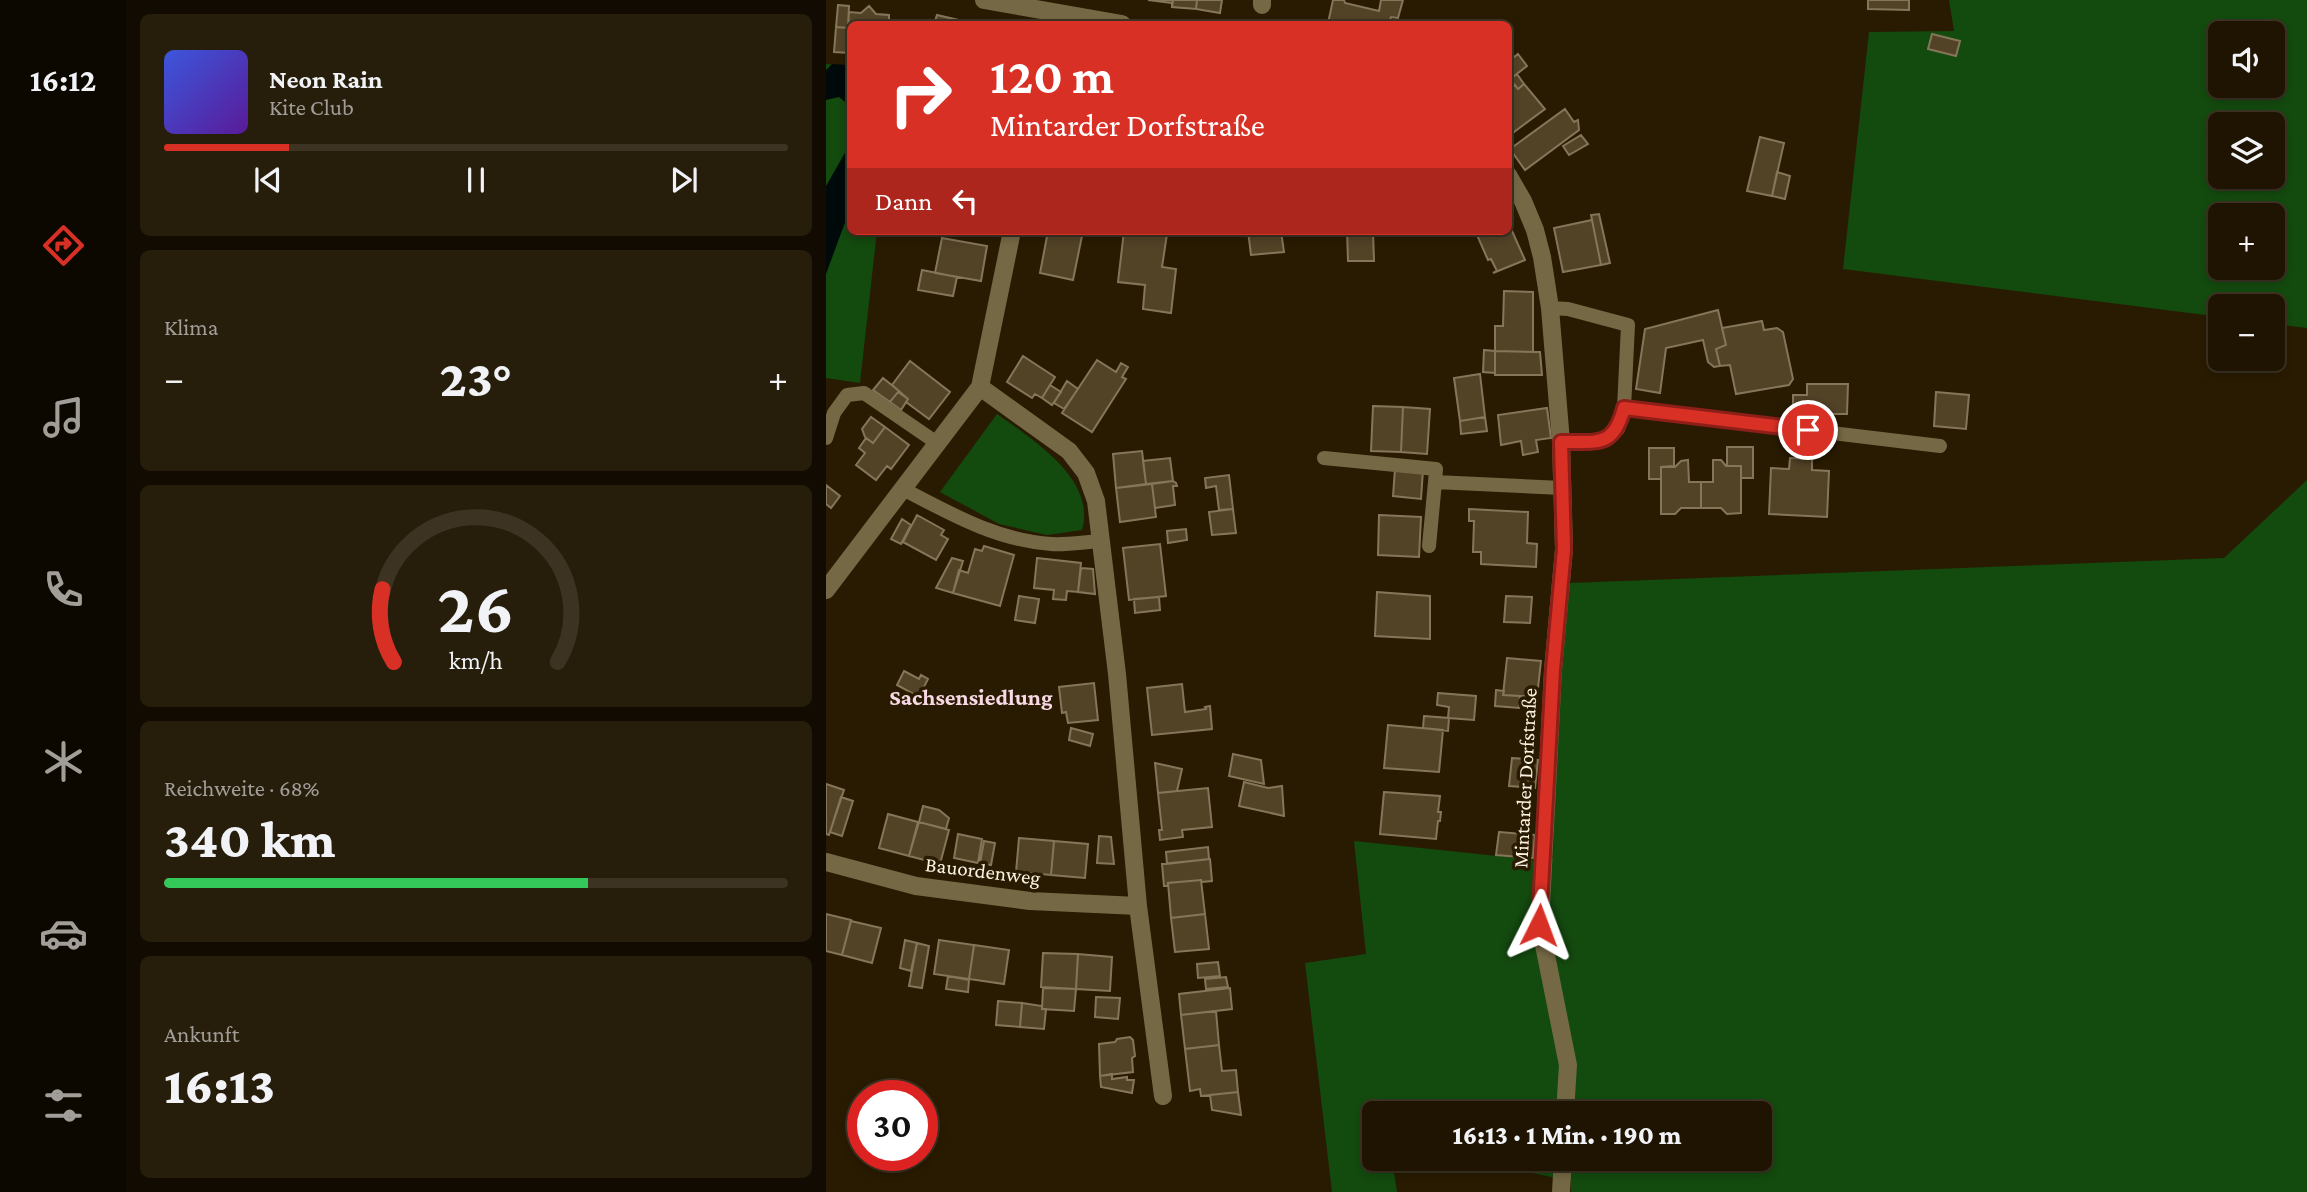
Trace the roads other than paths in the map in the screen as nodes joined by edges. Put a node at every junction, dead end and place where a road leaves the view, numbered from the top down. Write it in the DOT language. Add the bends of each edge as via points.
graph roads {
  1 [pos="984,0"];
  2 [pos="1054,18"];
  3 [pos="1088,21"];
  4 [pos="1512,182"];
  5 [pos="1011,235"];
  6 [pos="1550,308"];
  7 [pos="981,387"];
  8 [pos="1624,408"];
  9 [pos="826,438"];
  10 [pos="1561,442"];
  11 [pos="937,443"];
  12 [pos="1940,446"];
  13 [pos="1324,458"];
  14 [pos="1435,482"];
  15 [pos="1562,488"];
  16 [pos="903,489"];
  17 [pos="1100,541"];
  18 [pos="1429,546"];
  19 [pos="826,590"];
  20 [pos="826,862"];
  21 [pos="1138,906"];
  22 [pos="1163,1096"];
  23 [pos="1566,1101"];
  24 [pos="1562,1171"];
  25 [pos="1561,1192"];
  1 -- 2 [label="street"];
  2 -- 3 [label="street"];
  4 -- 6 [label="street, Mintarder Dorfstraße" via="1535,230"];
  5 -- 7 [label="street"];
  6 -- 8 [label="lane" via="1628,326"];
  6 -- 10 [label="street, Mintarder Dorfstraße"];
  7 -- 11 [label="street"];
  7 -- 17 [label="street" via="1069,451 1086,473 1096,501"];
  8 -- 10 [label="lane" via="1618,429 1603,441"];
  8 -- 12 [label="lane"];
  9 -- 11 [label="lane" via="834,412 847,395 864,393"];
  10 -- 15 [label="street, Mintarder Dorfstraße"];
  11 -- 16 [label="street"];
  13 -- 14 [label="lane" via="1436,469"];
  14 -- 15 [label="lane"];
  14 -- 18 [label="lane"];
  15 -- 23 [label="street, Mintarder Dorfstraße" via="1564,549 1539,925 1568,1065"];
  16 -- 17 [label="lane" via="1003,537 1052,544"];
  16 -- 19 [label="street"];
  17 -- 21 [label="street"];
  20 -- 21 [label="street, Bauordenweg" via="929,888 1030,901"];
  21 -- 22 [label="street"];
  24 -- 25 [label="street"];
}
